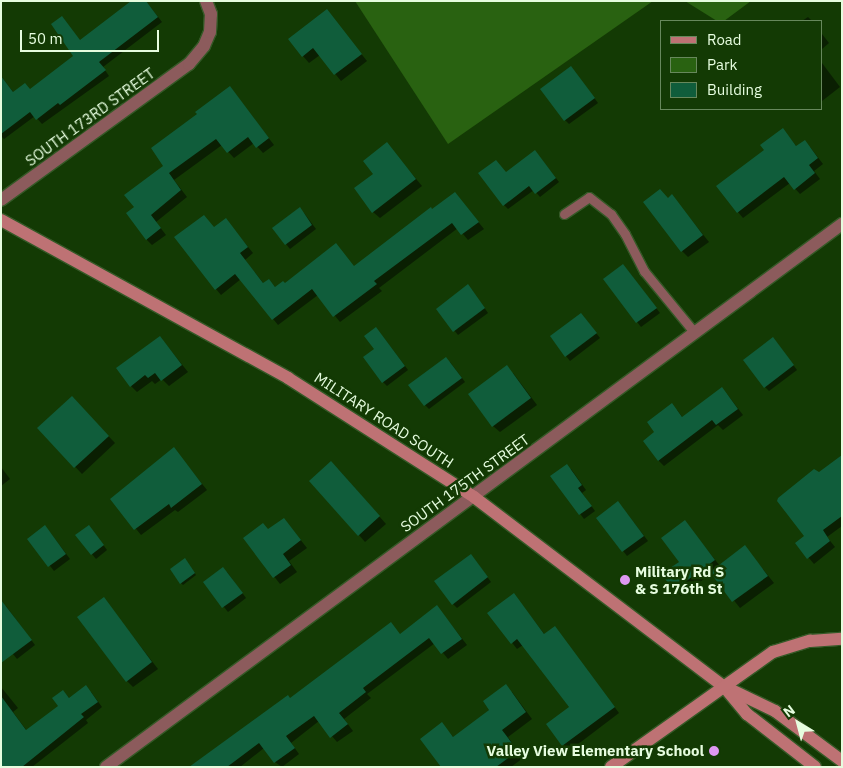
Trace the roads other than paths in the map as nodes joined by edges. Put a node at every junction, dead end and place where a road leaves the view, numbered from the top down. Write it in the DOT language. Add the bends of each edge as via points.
graph roads {
  1 [pos="206,1"];
  2 [pos="1,200"];
  3 [pos="564,214"];
  4 [pos="1,220"];
  5 [pos="842,224"];
  6 [pos="695,333"];
  7 [pos="474,497"];
  8 [pos="842,638"];
  9 [pos="723,686"];
  10 [pos="842,761"];
  11 [pos="106,767"];
  12 [pos="612,767"];
  13 [pos="815,767"];
  1 -- 2 [label="street, SOUTH 173RD STREET" via="212,14 210,32 204,46 189,64"];
  3 -- 6 [label="lane" via="589,197 610,214 625,234 644,271"];
  4 -- 7 [label="main road, MILITARY ROAD SOUTH" via="288,378"];
  5 -- 6 [label="street, SOUTH 175TH STREET"];
  6 -- 7 [label="street, SOUTH 175TH STREET"];
  7 -- 9 [label="main road, MILITARY ROAD SOUTH"];
  7 -- 11 [label="street, SOUTH 175TH STREET"];
  8 -- 9 [label="main road" via="810,641 773,652"];
  9 -- 10 [label="main road, MILITARY ROAD SOUTH" via="775,711"];
  9 -- 12 [label="main road"];
  9 -- 13 [label="main road, MILITARY ROAD SOUTH" via="747,714"];
}
